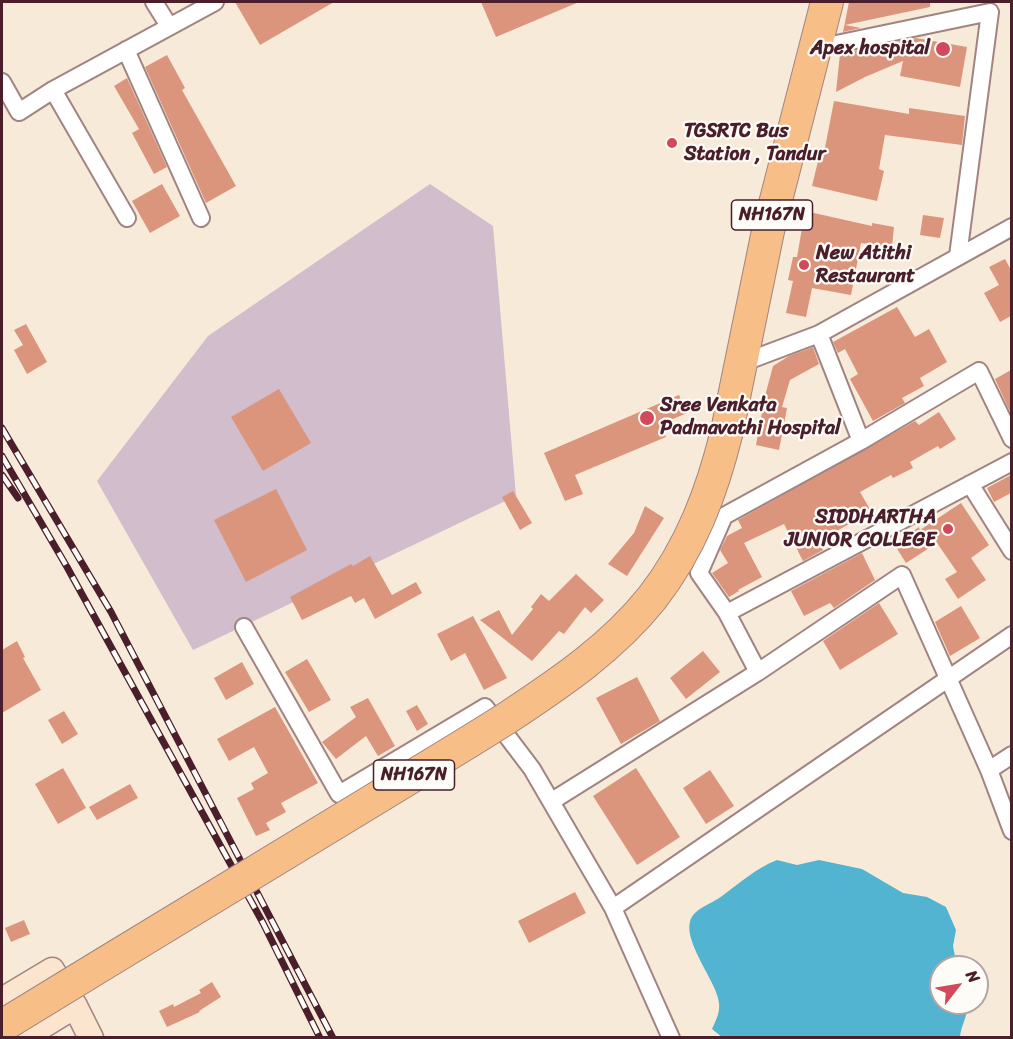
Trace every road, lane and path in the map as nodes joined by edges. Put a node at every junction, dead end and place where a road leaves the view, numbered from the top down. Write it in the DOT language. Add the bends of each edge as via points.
graph roads {
  1 [pos="154,2"];
  2 [pos="215,2"];
  3 [pos="827,2"];
  4 [pos="169,26"];
  5 [pos="817,48"];
  6 [pos="126,50"];
  7 [pos="2,82"];
  8 [pos="53,90"];
  9 [pos="127,218"];
  10 [pos="201,218"];
  11 [pos="1011,227"];
  12 [pos="958,256"];
  13 [pos="819,334"];
  14 [pos="742,363"];
  15 [pos="1011,439"];
  16 [pos="861,441"];
  17 [pos="1011,462"];
  18 [pos="970,484"];
  19 [pos="1011,551"];
  20 [pos="727,613"];
  21 [pos="244,627"];
  22 [pos="1011,635"];
  23 [pos="758,672"];
  24 [pos="949,677"];
  25 [pos="1011,755"];
  26 [pos="989,770"];
  27 [pos="552,801"];
  28 [pos="1011,831"];
  29 [pos="613,908"];
  30 [pos="2,1000"];
  31 [pos="75,1006"];
  32 [pos="2,1026"];
  33 [pos="23,1038"];
  34 [pos="91,1038"];
  35 [pos="671,1038"];
  1 -- 4 [label="street"];
  2 -- 4 [label="street"];
  3 -- 5 [label="highway, NH167N"];
  4 -- 6 [label="street"];
  5 -- 12 [label="street" via="990,12"];
  5 -- 14 [label="highway, NH167N" via="768,231"];
  6 -- 8 [label="street"];
  6 -- 10 [label="street"];
  7 -- 8 [label="street" via="19,112"];
  8 -- 9 [label="street"];
  11 -- 12 [label="street"];
  12 -- 13 [label="street"];
  13 -- 14 [label="street"];
  13 -- 16 [label="street"];
  14 -- 32 [label="highway, NH167N, bridge" via="718,469 695,529 676,565 651,598 595,657 466,744"];
  15 -- 16 [label="street" via="979,371"];
  16 -- 20 [label="street" via="724,516 699,573"];
  17 -- 18 [label="street"];
  18 -- 19 [label="street"];
  18 -- 20 [label="street"];
  20 -- 23 [label="street"];
  21 -- 27 [label="street" via="339,794 485,707"];
  22 -- 24 [label="street"];
  23 -- 24 [label="street" via="902,575"];
  23 -- 27 [label="street"];
  24 -- 26 [label="street"];
  24 -- 29 [label="street"];
  25 -- 26 [label="street"];
  26 -- 28 [label="street"];
  27 -- 29 [label="street"];
  29 -- 35 [label="street"];
  30 -- 31 [label="main road" via="52,970"];
  31 -- 33 [label="main road"];
  31 -- 34 [label="main road"];
}
